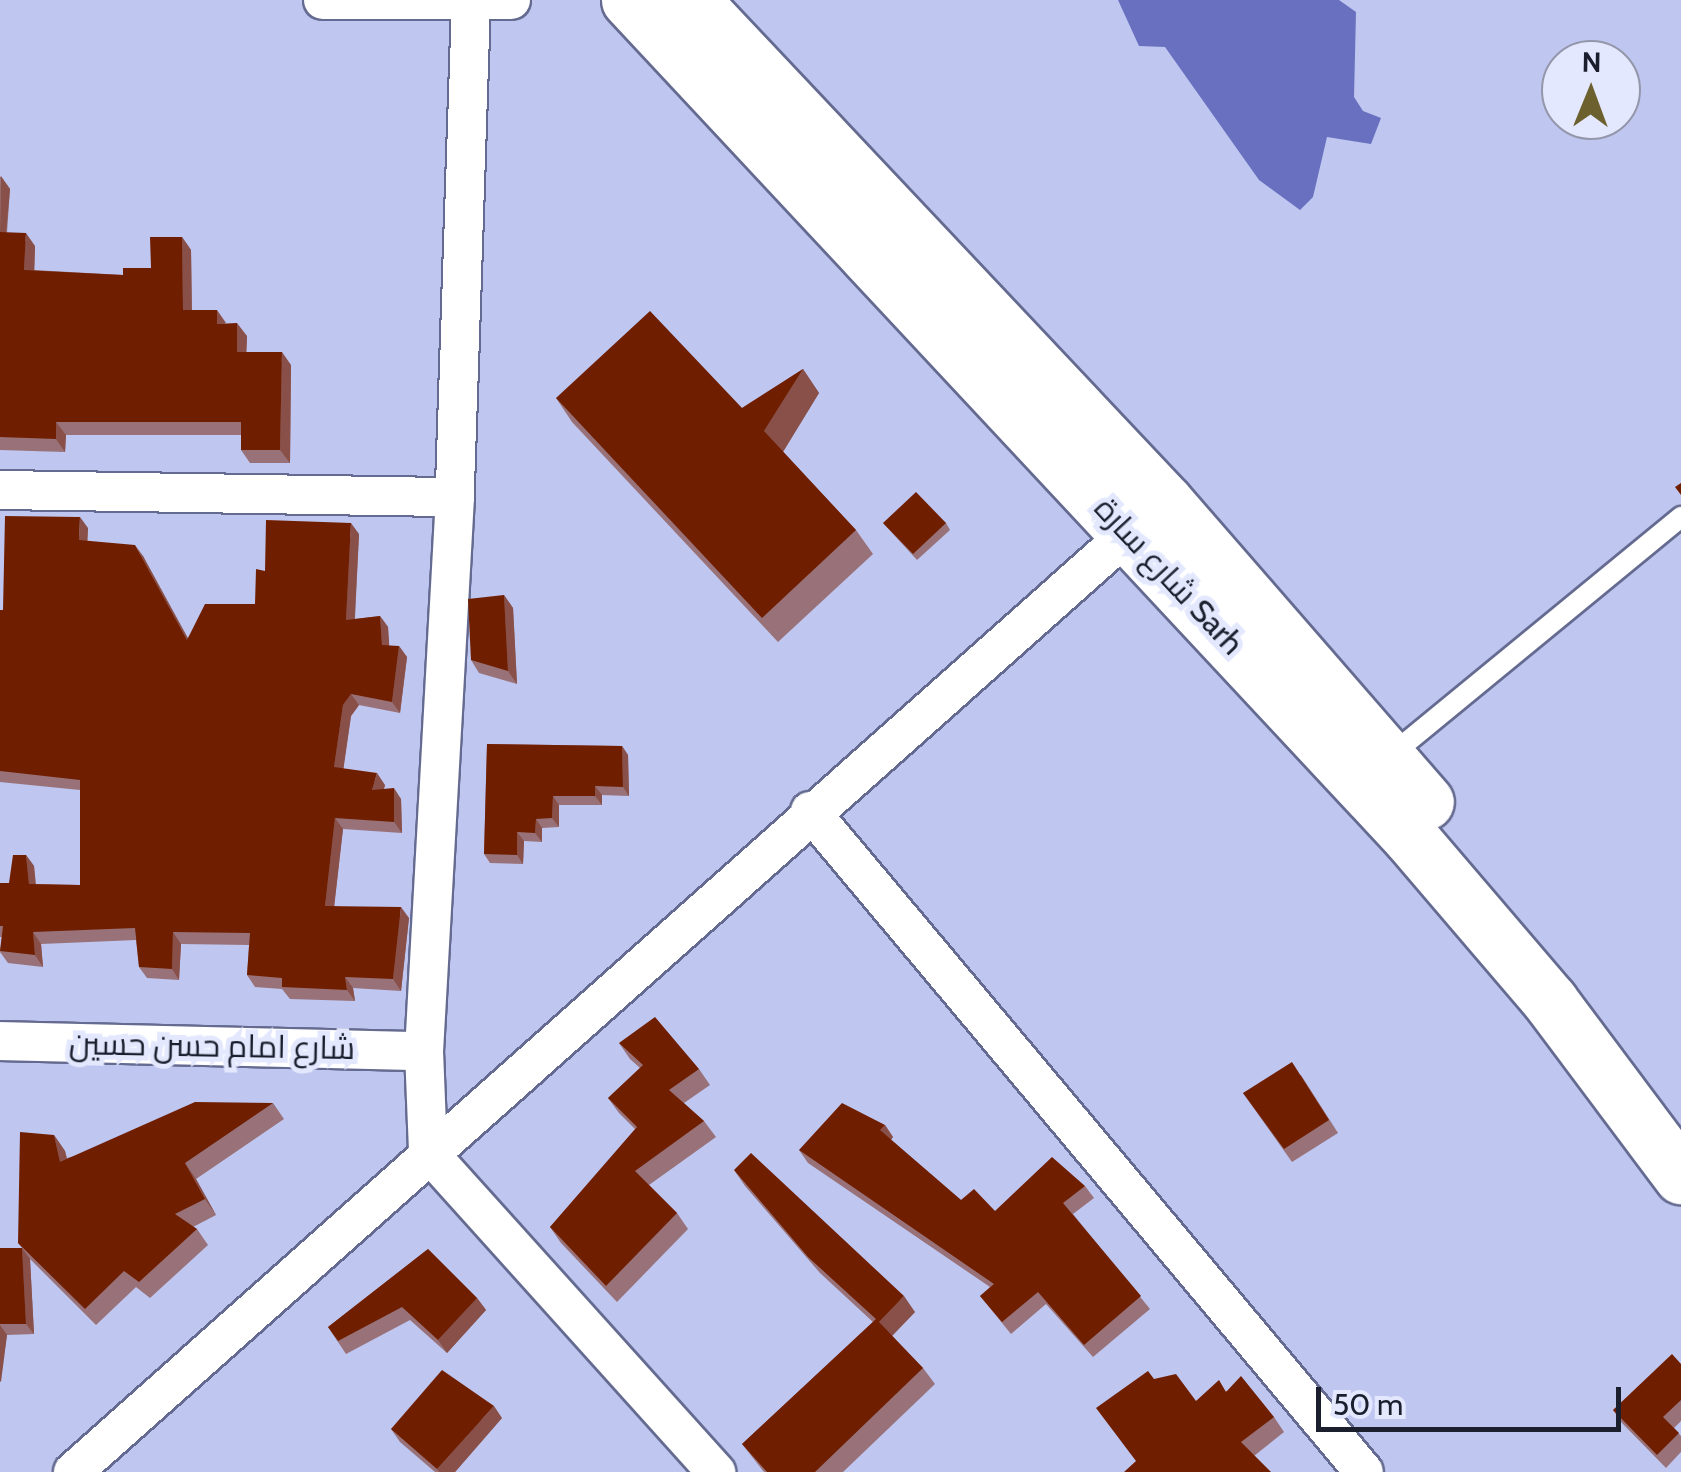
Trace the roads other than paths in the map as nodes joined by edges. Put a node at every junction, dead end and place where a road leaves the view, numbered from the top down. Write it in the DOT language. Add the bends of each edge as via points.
graph roads {
  1 [pos="323,0"];
  2 [pos="511,0"];
  3 [pos="629,0"];
  4 [pos="692,0"];
  5 [pos="470,4"];
  6 [pos="0,490"];
  7 [pos="455,498"];
  8 [pos="1681,516"];
  9 [pos="1130,532"];
  10 [pos="1388,758"];
  11 [pos="810,811"];
  12 [pos="0,1042"];
  13 [pos="424,1051"];
  14 [pos="1681,1120"];
  15 [pos="428,1152"];
  16 [pos="1681,1176"];
  17 [pos="80,1470"];
  18 [pos="716,1472"];
  19 [pos="1364,1472"];
  1 -- 5 [label="street"];
  2 -- 5 [label="street"];
  3 -- 9 [label="highway, شارع سارة Sarh"];
  4 -- 10 [label="highway, شارع سارة Sarh" via="1166,503"];
  5 -- 7 [label="street"];
  6 -- 7 [label="street"];
  7 -- 13 [label="street"];
  8 -- 10 [label="lane"];
  9 -- 11 [label="street"];
  9 -- 16 [label="highway, شارع سارة Sarh" via="1550,1000"];
  10 -- 14 [label="highway, شارع سارة Sarh" via="1587,990"];
  11 -- 15 [label="street"];
  11 -- 19 [label="street"];
  12 -- 13 [label="street, شارع امام حسن حسين"];
  13 -- 15 [label="street"];
  15 -- 17 [label="street"];
  15 -- 18 [label="street"];
}
